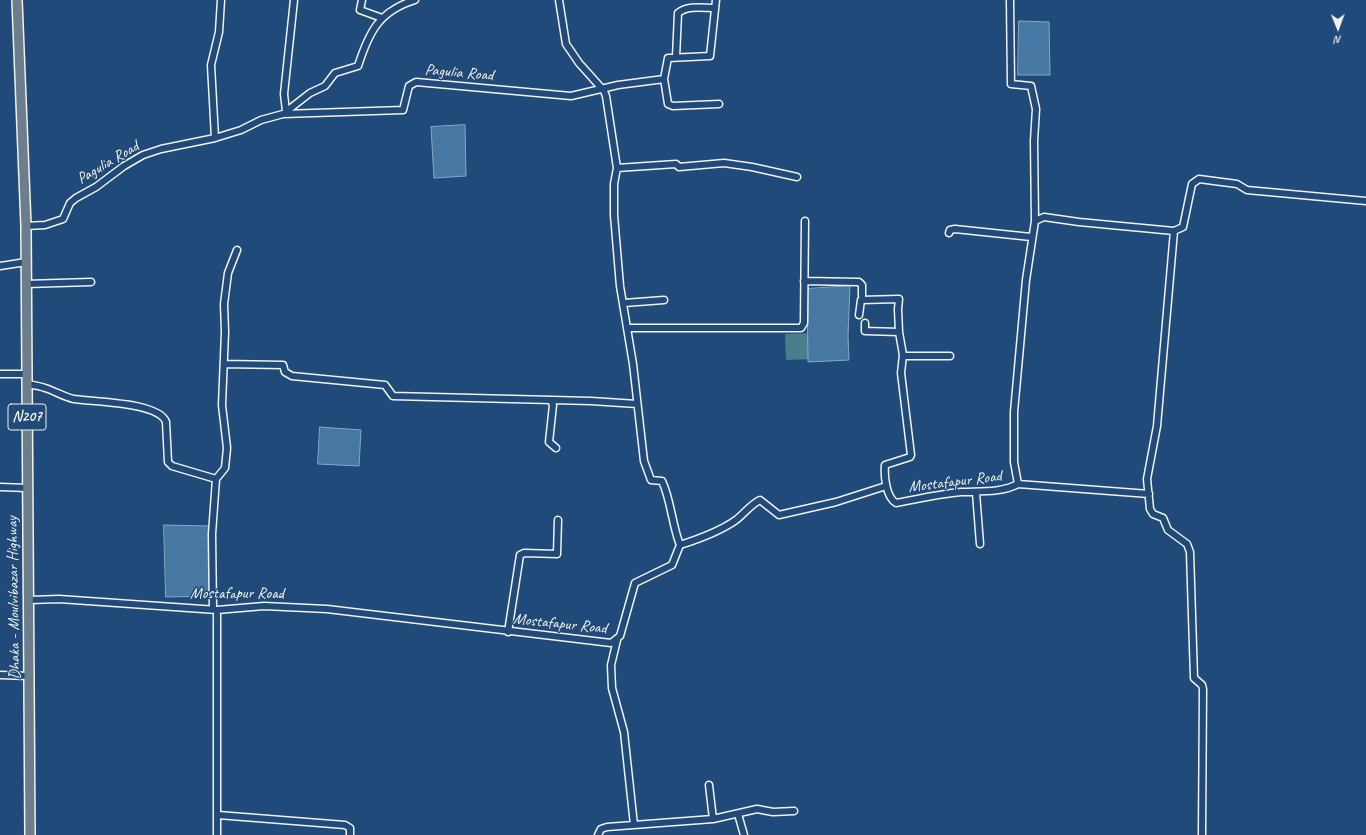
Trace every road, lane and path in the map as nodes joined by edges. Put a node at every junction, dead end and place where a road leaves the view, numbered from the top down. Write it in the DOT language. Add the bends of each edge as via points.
graph roads {
  1 [pos="17,0"];
  2 [pos="222,0"];
  3 [pos="294,0"];
  4 [pos="362,0"];
  5 [pos="415,0"];
  6 [pos="559,0"];
  7 [pos="716,0"];
  8 [pos="1010,0"];
  9 [pos="715,8"];
  10 [pos="382,18"];
  11 [pos="676,57"];
  12 [pos="664,78"];
  13 [pos="603,89"];
  14 [pos="718,104"];
  15 [pos="285,113"];
  16 [pos="215,138"];
  17 [pos="617,168"];
  18 [pos="797,177"];
  19 [pos="1366,201"];
  20 [pos="804,221"];
  21 [pos="1035,221"];
  22 [pos="26,226"];
  23 [pos="1174,231"];
  24 [pos="949,233"];
  25 [pos="1031,238"];
  26 [pos="237,250"];
  27 [pos="26,262"];
  28 [pos="0,266"];
  29 [pos="804,281"];
  30 [pos="91,282"];
  31 [pos="26,284"];
  32 [pos="862,296"];
  33 [pos="664,300"];
  34 [pos="624,303"];
  35 [pos="859,315"];
  36 [pos="865,323"];
  37 [pos="628,328"];
  38 [pos="899,332"];
  39 [pos="903,356"];
  40 [pos="950,356"];
  41 [pos="224,364"];
  42 [pos="0,374"];
  43 [pos="27,379"];
  44 [pos="551,400"];
  45 [pos="637,404"];
  46 [pos="556,448"];
  47 [pos="216,479"];
  48 [pos="1018,484"];
  49 [pos="886,486"];
  50 [pos="0,487"];
  51 [pos="28,488"];
  52 [pos="976,493"];
  53 [pos="1149,494"];
  54 [pos="558,520"];
  55 [pos="980,544"];
  56 [pos="680,545"];
  57 [pos="30,600"];
  58 [pos="215,610"];
  59 [pos="508,632"];
  60 [pos="617,640"];
  61 [pos="0,675"];
  62 [pos="30,676"];
  63 [pos="709,785"];
  64 [pos="794,811"];
  65 [pos="738,814"];
  66 [pos="218,815"];
  67 [pos="713,819"];
  68 [pos="634,825"];
  69 [pos="30,835"];
  70 [pos="217,835"];
  71 [pos="350,835"];
  72 [pos="598,835"];
  73 [pos="744,835"];
  74 [pos="1202,835"];
  1 -- 22 [label="highway, Dhaka - Moulvibazar Highway / N207"];
  2 -- 16 [label="street" via="219,32 211,66"];
  3 -- 15 [label="street" via="284,94"];
  4 -- 10 [label="street" via="360,10"];
  5 -- 10 [label="street, Pagulia Road" via="400,5"];
  6 -- 13 [label="street" via="566,44 579,63"];
  7 -- 9 [label="street"];
  8 -- 21 [label="street" via="1011,84 1031,86 1036,109"];
  9 -- 11 [label="street" via="710,56"];
  9 -- 11 [label="street" via="690,8 678,13"];
  10 -- 15 [label="street, Pagulia Road" via="370,34 358,66 335,73 325,86 310,93"];
  11 -- 12 [label="street" via="668,58"];
  12 -- 13 [label="street"];
  12 -- 14 [label="street" via="668,104"];
  13 -- 15 [label="street, Pagulia Road" via="572,96 416,82 410,86 403,110"];
  13 -- 17 [label="street"];
  15 -- 16 [label="street, Pagulia Road"];
  16 -- 22 [label="street, Pagulia Road" via="161,148 143,155 76,198 70,203 63,219 45,225"];
  17 -- 18 [label="street" via="724,163"];
  17 -- 34 [label="street" via="614,184 615,228"];
  19 -- 23 [label="street" via="1247,190 1237,184 1199,179 1192,184 1183,227"];
  20 -- 29 [label="street"];
  21 -- 23 [label="street" via="1044,217"];
  21 -- 25 [label="street"];
  22 -- 27 [label="highway, Dhaka - Moulvibazar Highway / N207"];
  23 -- 53 [label="street" via="1157,426 1147,479"];
  24 -- 25 [label="street" via="955,229"];
  25 -- 48 [label="street" via="1014,412 1014,462"];
  26 -- 41 [label="street" via="228,273 224,304"];
  27 -- 28 [label="street"];
  27 -- 31 [label="highway, Dhaka - Moulvibazar Highway / N207"];
  29 -- 32 [label="street" via="859,282 862,285"];
  29 -- 37 [label="street" via="804,324 801,328"];
  30 -- 31 [label="street"];
  31 -- 43 [label="highway, Dhaka - Moulvibazar Highway / N207"];
  33 -- 34 [label="street"];
  34 -- 37 [label="street"];
  35 -- 38 [label="street" via="860,300 899,299"];
  36 -- 38 [label="street" via="865,331"];
  37 -- 45 [label="street"];
  38 -- 39 [label="street"];
  39 -- 40 [label="street"];
  39 -- 49 [label="street" via="900,373 911,455 885,465"];
  41 -- 44 [label="street" via="283,365 285,372 292,376 385,385 393,396"];
  41 -- 47 [label="street" via="222,405 227,448 225,468"];
  42 -- 43 [label="street"];
  43 -- 47 [label="street" via="73,399 133,405 161,415 166,422 168,462 172,466"];
  43 -- 51 [label="highway, Dhaka - Moulvibazar Highway / N207"];
  44 -- 45 [label="street"];
  44 -- 46 [label="street" via="553,405 549,442"];
  45 -- 56 [label="street" via="644,462 651,480 662,481 666,489"];
  47 -- 58 [label="street" via="212,534"];
  48 -- 52 [label="street, Mostafapur Road" via="1011,488"];
  48 -- 53 [label="street"];
  49 -- 52 [label="street, Mostafapur Road" via="896,503 961,492"];
  49 -- 56 [label="street, Mostafapur Road" via="836,502 779,515 760,500 724,527"];
  50 -- 51 [label="street"];
  51 -- 57 [label="highway, Dhaka - Moulvibazar Highway / N207"];
  52 -- 55 [label="street"];
  53 -- 74 [label="street" via="1153,514 1163,518 1168,530 1187,544 1190,552 1194,678 1203,689"];
  54 -- 59 [label="street" via="557,554 520,555"];
  56 -- 60 [label="street, Mostafapur Road" via="672,565 635,583"];
  57 -- 58 [label="street, Mostafapur Road" via="59,599"];
  57 -- 62 [label="highway, Dhaka - Moulvibazar Highway / N207"];
  58 -- 59 [label="street, Mostafapur Road" via="264,606 328,609"];
  58 -- 66 [label="street"];
  59 -- 60 [label="street, Mostafapur Road" via="611,643"];
  60 -- 68 [label="street" via="611,665 612,688 624,732"];
  61 -- 62 [label="street"];
  62 -- 69 [label="highway, Dhaka - Moulvibazar Highway / N207"];
  63 -- 67 [label="street"];
  64 -- 65 [label="street" via="772,812 757,809"];
  65 -- 67 [label="street"];
  65 -- 73 [label="street"];
  66 -- 70 [label="street"];
  66 -- 71 [label="street" via="345,825 350,828"];
  67 -- 68 [label="street"];
  68 -- 72 [label="street" via="607,827 601,829"];
}
